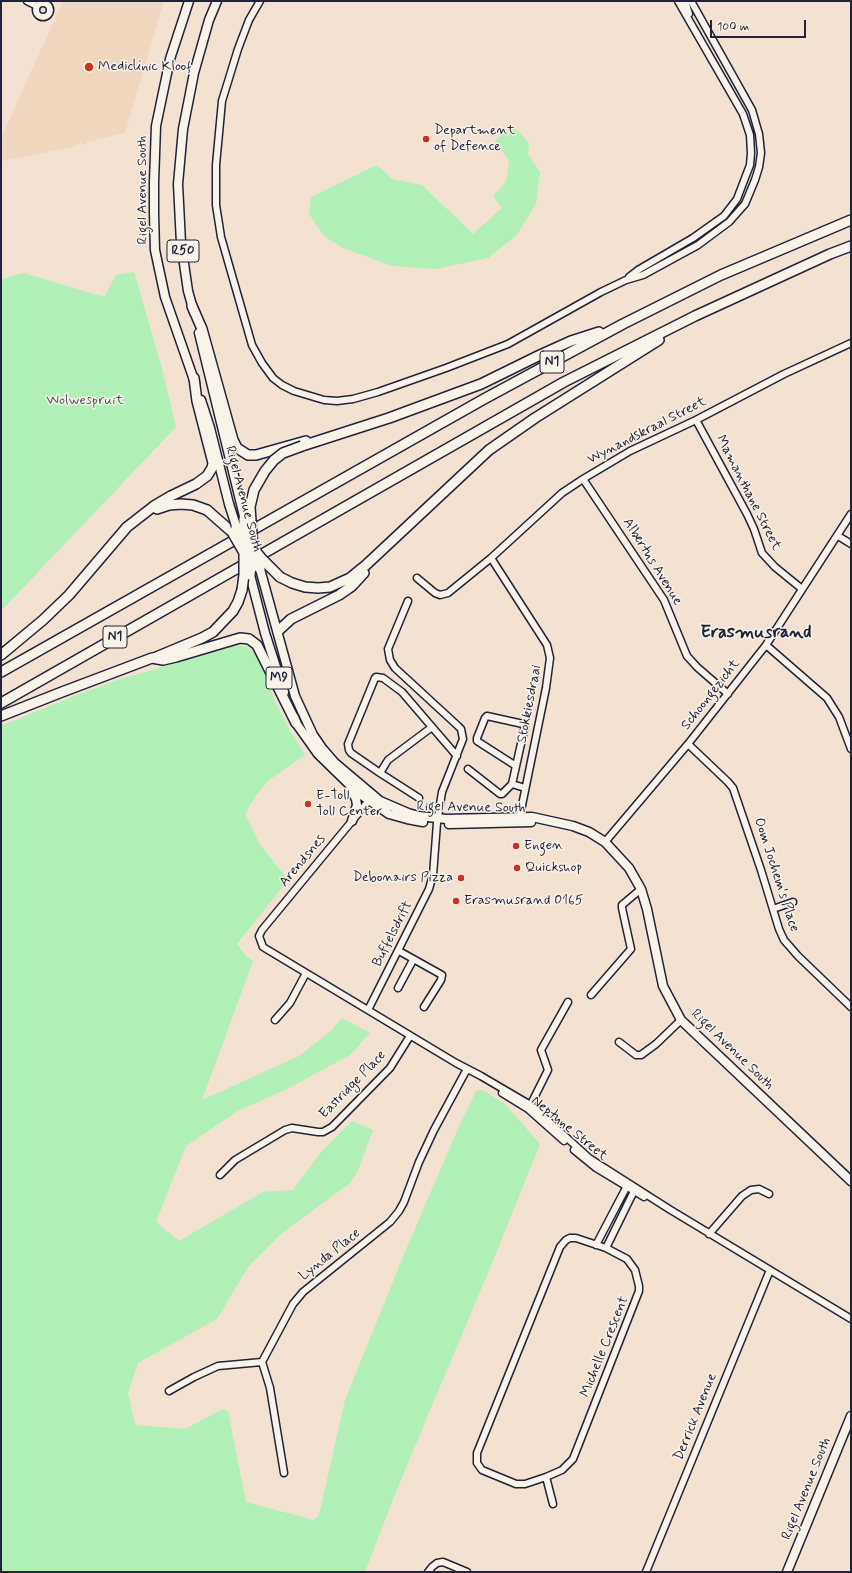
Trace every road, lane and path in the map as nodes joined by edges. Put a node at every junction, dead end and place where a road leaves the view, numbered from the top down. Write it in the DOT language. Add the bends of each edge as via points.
graph roads {
  1 [pos="27,1"];
  2 [pos="189,1"];
  3 [pos="217,1"];
  4 [pos="260,1"];
  5 [pos="678,1"];
  6 [pos="685,1"];
  7 [pos="691,1"];
  8 [pos="48,3"];
  9 [pos="695,4"];
  10 [pos="37,6"];
  11 [pos="691,23"];
  12 [pos="851,220"];
  13 [pos="851,246"];
  14 [pos="626,280"];
  15 [pos="192,306"];
  16 [pos="695,316"];
  17 [pos="622,324"];
  18 [pos="851,343"];
  19 [pos="194,378"];
  20 [pos="696,420"];
  21 [pos="350,431"];
  22 [pos="584,478"];
  23 [pos="851,514"];
  24 [pos="419,515"];
  25 [pos="244,519"];
  26 [pos="234,529"];
  27 [pos="838,536"];
  28 [pos="244,537"];
  29 [pos="851,544"];
  30 [pos="109,548"];
  31 [pos="253,549"];
  32 [pos="243,551"];
  33 [pos="491,558"];
  34 [pos="252,560"];
  35 [pos="260,569"];
  36 [pos="250,575"];
  37 [pos="417,578"];
  38 [pos="802,589"];
  39 [pos="408,601"];
  40 [pos="278,631"];
  41 [pos="766,645"];
  42 [pos="1,655"];
  43 [pos="152,658"];
  44 [pos="1,672"];
  45 [pos="728,694"];
  46 [pos="1,703"];
  47 [pos="1,716"];
  48 [pos="296,723"];
  49 [pos="432,727"];
  50 [pos="849,737"];
  51 [pos="688,744"];
  52 [pos="851,749"];
  53 [pos="457,756"];
  54 [pos="328,764"];
  55 [pos="516,766"];
  56 [pos="468,769"];
  57 [pos="380,773"];
  58 [pos="512,784"];
  59 [pos="525,788"];
  60 [pos="371,798"];
  61 [pos="419,798"];
  62 [pos="519,820"];
  63 [pos="352,821"];
  64 [pos="437,821"];
  65 [pos="605,842"];
  66 [pos="641,889"];
  67 [pos="793,902"];
  68 [pos="773,909"];
  69 [pos="261,944"];
  70 [pos="399,951"];
  71 [pos="413,960"];
  72 [pos="306,973"];
  73 [pos="398,988"];
  74 [pos="591,995"];
  75 [pos="568,1002"];
  76 [pos="424,1007"];
  77 [pos="851,1007"];
  78 [pos="368,1010"];
  79 [pos="274,1020"];
  80 [pos="680,1020"];
  81 [pos="410,1036"];
  82 [pos="619,1042"];
  83 [pos="467,1070"];
  84 [pos="529,1107"];
  85 [pos="220,1175"];
  86 [pos="851,1182"];
  87 [pos="628,1185"];
  88 [pos="635,1189"];
  89 [pos="769,1194"];
  90 [pos="709,1234"];
  91 [pos="596,1245"];
  92 [pos="606,1248"];
  93 [pos="770,1270"];
  94 [pos="851,1320"];
  95 [pos="262,1362"];
  96 [pos="169,1391"];
  97 [pos="851,1416"];
  98 [pos="284,1473"];
  99 [pos="546,1477"];
  100 [pos="553,1504"];
  101 [pos="428,1572"];
  102 [pos="467,1572"];
  103 [pos="646,1572"];
  104 [pos="788,1572"];
  1 -- 10 [label="street"];
  2 -- 19 [label="main road, Rigel Avenue South / R50" via="170,59 156,126 154,188 155,250 159,274"];
  3 -- 15 [label="main road, Rigel Avenue South / R50" via="194,73 183,129 178,184 181,243"];
  4 -- 14 [label="street" via="249,20 222,101 216,165 216,205 221,237 252,345 273,378 282,385 308,397 324,400 353,399 378,392 508,344"];
  5 -- 11 [label="street"];
  6 -- 11 [label="street"];
  7 -- 9 [label="street"];
  8 -- 10 [label="street"];
  8 -- 10 [label="street" via="50,10 44,16 37,13"];
  9 -- 14 [label="street" via="700,18 752,110 759,134 759,167 745,204 729,222 698,245 642,275"];
  11 -- 14 [label="street" via="743,114 750,135 750,165 737,199 724,216"];
  12 -- 17 [label="highway, N1" via="721,275"];
  13 -- 16 [label="highway, N1"];
  15 -- 21 [label="highway" via="202,329 233,440 240,451 256,455"];
  15 -- 25 [label="main road, Rigel Avenue South / R50, bridge"];
  16 -- 24 [label="highway" via="507,436"];
  16 -- 46 [label="highway, N1" via="557,386"];
  17 -- 21 [label="highway" via="571,341 481,384"];
  17 -- 44 [label="highway, N1" via="464,410"];
  18 -- 20 [label="street, Wynandskraal Street" via="784,374"];
  19 -- 26 [label="main road, Rigel Avenue South / R50, bridge" via="210,428"];
  19 -- 30 [label="highway" via="212,468 203,480 141,515"];
  20 -- 22 [label="street, Wynandskraal Street" via="630,451"];
  20 -- 38 [label="street, Mamanthane Street" via="747,514 762,553"];
  21 -- 31 [label="highway, bridge" via="283,453 274,460 254,490 250,512"];
  22 -- 33 [label="street, Wynandskraal Street" via="562,493"];
  22 -- 45 [label="street, Albertus Avenue" via="664,600 687,656"];
  23 -- 27 [label="street, Schoongezicht"];
  24 -- 31 [label="highway, bridge" via="366,565 339,584 305,587 292,583 280,577"];
  24 -- 40 [label="highway" via="352,586 291,619"];
  25 -- 28 [label="highway, bridge"];
  25 -- 31 [label="main road, Rigel Avenue South / R50, bridge"];
  26 -- 28 [label="highway, bridge"];
  26 -- 30 [label="highway" via="207,510 193,505 169,505 159,508 131,527"];
  26 -- 32 [label="highway, bridge"];
  27 -- 29 [label="street"];
  27 -- 38 [label="street, Schoongezicht"];
  28 -- 31 [label="highway, bridge"];
  28 -- 32 [label="highway, bridge"];
  30 -- 42 [label="highway" via="44,620"];
  31 -- 34 [label="highway, bridge"];
  31 -- 35 [label="main road, Rigel Avenue South / R50, bridge"];
  32 -- 34 [label="highway, bridge"];
  32 -- 36 [label="main road, Rigel Avenue South, bridge"];
  32 -- 43 [label="highway, bridge" via="242,590 233,612 213,632"];
  33 -- 37 [label="street, Wynandskraal Street" via="452,591 444,594 435,593"];
  33 -- 59 [label="street, Stokkiesdraai" via="549,652 550,669"];
  34 -- 35 [label="highway, bridge"];
  34 -- 36 [label="highway, bridge"];
  35 -- 40 [label="main road, Rigel Avenue South / R50"];
  36 -- 48 [label="main road, Rigel Avenue South / M9" via="265,633"];
  38 -- 41 [label="street, Schoongezicht"];
  39 -- 53 [label="street, Buffelsdrift" via="388,649 390,660 395,668 461,729 463,739"];
  40 -- 60 [label="main road, Rigel Avenue South / M9" via="295,696 313,735 335,763"];
  41 -- 45 [label="street, Schoongezicht"];
  41 -- 50 [label="street" via="828,698"];
  43 -- 47 [label="highway"];
  43 -- 48 [label="highway" via="163,660 234,639 249,639 262,653"];
  45 -- 51 [label="street, Schoongezicht"];
  48 -- 54 [label="main road, Rigel Avenue South / M9"];
  49 -- 53 [label="street"];
  49 -- 57 [label="street" via="388,760"];
  49 -- 57 [label="street" via="402,692 383,678 376,677 348,744 351,753"];
  50 -- 52 [label="street"];
  51 -- 65 [label="street, Schoongezicht"];
  51 -- 68 [label="street, Oom Jochem's Place" via="733,788"];
  53 -- 64 [label="street, Buffelsdrift" via="442,792"];
  54 -- 60 [label="main road, Rigel Avenue South / M9" via="357,792"];
  54 -- 63 [label="main road" via="356,799"];
  55 -- 55 [label="street" via="526,726 487,716 477,741"];
  55 -- 58 [label="street"];
  56 -- 58 [label="street" via="500,794"];
  57 -- 61 [label="street"];
  58 -- 59 [label="street"];
  59 -- 62 [label="street, Stokkiesdraai"];
  60 -- 63 [label="street, Arendsnes"];
  60 -- 64 [label="main road, Rigel Avenue South / M9" via="394,816 407,820"];
  62 -- 64 [label="main road, Rigel Avenue South / M9" via="492,824"];
  62 -- 65 [label="main road, Rigel Avenue South / M9" via="532,818 573,826"];
  63 -- 69 [label="street, Arendsnes" via="262,930 259,936"];
  64 -- 70 [label="street, Buffelsdrift" via="433,875 429,889"];
  65 -- 66 [label="main road, Rigel Avenue South / M9" via="629,868"];
  66 -- 74 [label="street" via="622,905 631,949"];
  66 -- 80 [label="main road, Rigel Avenue South / M9" via="663,986"];
  67 -- 68 [label="street"];
  68 -- 77 [label="street, Oom Jochem's Place" via="779,930 788,946"];
  69 -- 72 [label="street, Neptune Street"];
  70 -- 71 [label="street"];
  70 -- 78 [label="street, Buffelsdrift"];
  71 -- 73 [label="street"];
  71 -- 76 [label="street" via="442,975"];
  72 -- 78 [label="street, Neptune Street"];
  72 -- 79 [label="street" via="290,1003"];
  75 -- 84 [label="street" via="541,1050 548,1070"];
  78 -- 81 [label="street, Neptune Street"];
  80 -- 82 [label="street" via="641,1055 636,1055"];
  80 -- 86 [label="main road, Rigel Avenue South / M9"];
  81 -- 83 [label="street, Neptune Street"];
  81 -- 85 [label="street, Eastridge Place" via="390,1068 332,1127 323,1132 292,1128 285,1130 235,1160"];
  83 -- 84 [label="street, Neptune Street"];
  83 -- 95 [label="street, Lynda Place" via="434,1130 399,1211 390,1222 304,1292 293,1304"];
  84 -- 87 [label="street, Neptune Street" via="583,1155"];
  87 -- 88 [label="street, Neptune Street"];
  87 -- 91 [label="street"];
  88 -- 90 [label="street, Neptune Street"];
  88 -- 92 [label="street"];
  89 -- 90 [label="street" via="759,1189 751,1190 742,1196"];
  90 -- 93 [label="street, Neptune Street"];
  91 -- 92 [label="street, Michelle Crescent"];
  91 -- 99 [label="street, Michelle Crescent" via="576,1238 566,1240 560,1247 477,1453 477,1463 482,1470 516,1484 525,1484"];
  92 -- 99 [label="street, Michelle Crescent" via="622,1255 635,1270 639,1286 638,1296 573,1459 562,1470"];
  93 -- 94 [label="street, Neptune Street"];
  93 -- 103 [label="street, Derrick Avenue"];
  95 -- 96 [label="street" via="218,1366"];
  95 -- 98 [label="street" via="270,1388"];
  97 -- 104 [label="main road, Rigel Avenue South"];
  99 -- 100 [label="street"];
  101 -- 102 [label="street" via="437,1563 443,1562"];
}
